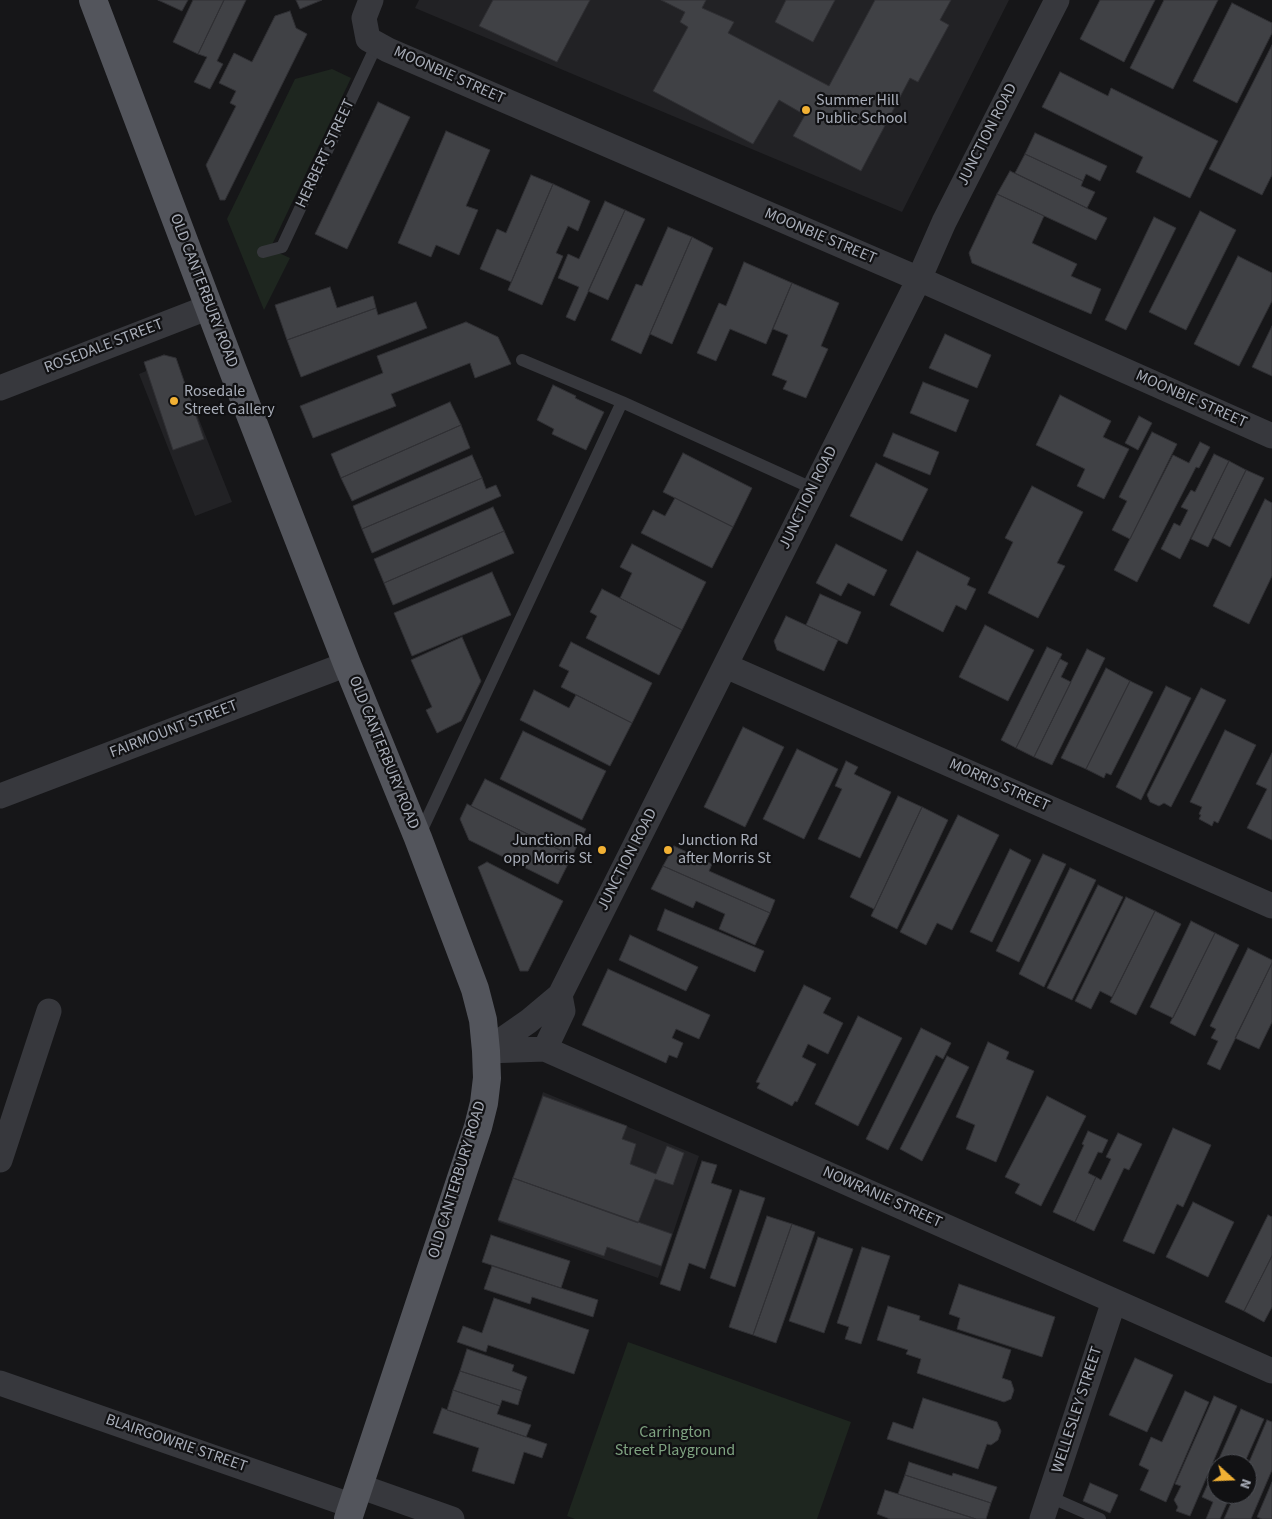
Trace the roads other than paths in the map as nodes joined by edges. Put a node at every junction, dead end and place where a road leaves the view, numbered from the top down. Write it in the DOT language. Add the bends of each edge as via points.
graph roads {
  1 [pos="93,0"];
  2 [pos="371,0"];
  3 [pos="1056,0"];
  4 [pos="373,42"];
  5 [pos="264,252"];
  6 [pos="919,279"];
  7 [pos="209,307"];
  8 [pos="522,360"];
  9 [pos="0,388"];
  10 [pos="622,402"];
  11 [pos="1272,436"];
  12 [pos="814,488"];
  13 [pos="347,664"];
  14 [pos="726,666"];
  15 [pos="0,796"];
  16 [pos="418,838"];
  17 [pos="1272,906"];
  18 [pos="560,995"];
  19 [pos="49,1011"];
  20 [pos="545,1049"];
  21 [pos="486,1051"];
  22 [pos="0,1160"];
  23 [pos="1114,1301"];
  24 [pos="1272,1371"];
  25 [pos="0,1383"];
  26 [pos="354,1504"];
  27 [pos="1046,1508"];
  28 [pos="452,1519"];
  29 [pos="1100,1519"];
  1 -- 7 [label="main road, OLD CANTERBURY ROAD"];
  2 -- 4 [label="street" via="364,18"];
  3 -- 6 [label="street, JUNCTION ROAD" via="944,222"];
  4 -- 5 [label="lane, HERBERT STREET" via="282,247"];
  4 -- 6 [label="street, MOONBIE STREET" via="560,126"];
  6 -- 11 [label="street, MOONBIE STREET"];
  6 -- 12 [label="street, JUNCTION ROAD"];
  7 -- 9 [label="street, ROSEDALE STREET"];
  7 -- 13 [label="main road, OLD CANTERBURY ROAD"];
  8 -- 10 [label="lane"];
  10 -- 12 [label="lane"];
  10 -- 16 [label="lane"];
  12 -- 14 [label="street, JUNCTION ROAD"];
  13 -- 15 [label="street, FAIRMOUNT STREET"];
  13 -- 16 [label="main road, OLD CANTERBURY ROAD"];
  14 -- 17 [label="street, MORRIS STREET"];
  14 -- 18 [label="street, JUNCTION ROAD"];
  16 -- 21 [label="main road, OLD CANTERBURY ROAD" via="476,989"];
  18 -- 20 [label="street, JUNCTION ROAD" via="563,1011"];
  18 -- 21 [label="street, JUNCTION ROAD"];
  19 -- 22 [label="street"];
  20 -- 21 [label="street, NOWRANIE STREET"];
  20 -- 23 [label="street, NOWRANIE STREET"];
  21 -- 26 [label="main road, OLD CANTERBURY ROAD" via="484,1103 478,1127"];
  23 -- 24 [label="street, NOWRANIE STREET"];
  23 -- 27 [label="street, WELLESLEY STREET"];
  25 -- 26 [label="street, BLAIRGOWRIE STREET"];
  26 -- 28 [label="street, BLAIRGOWRIE STREET"];
  27 -- 29 [label="lane"];
}
